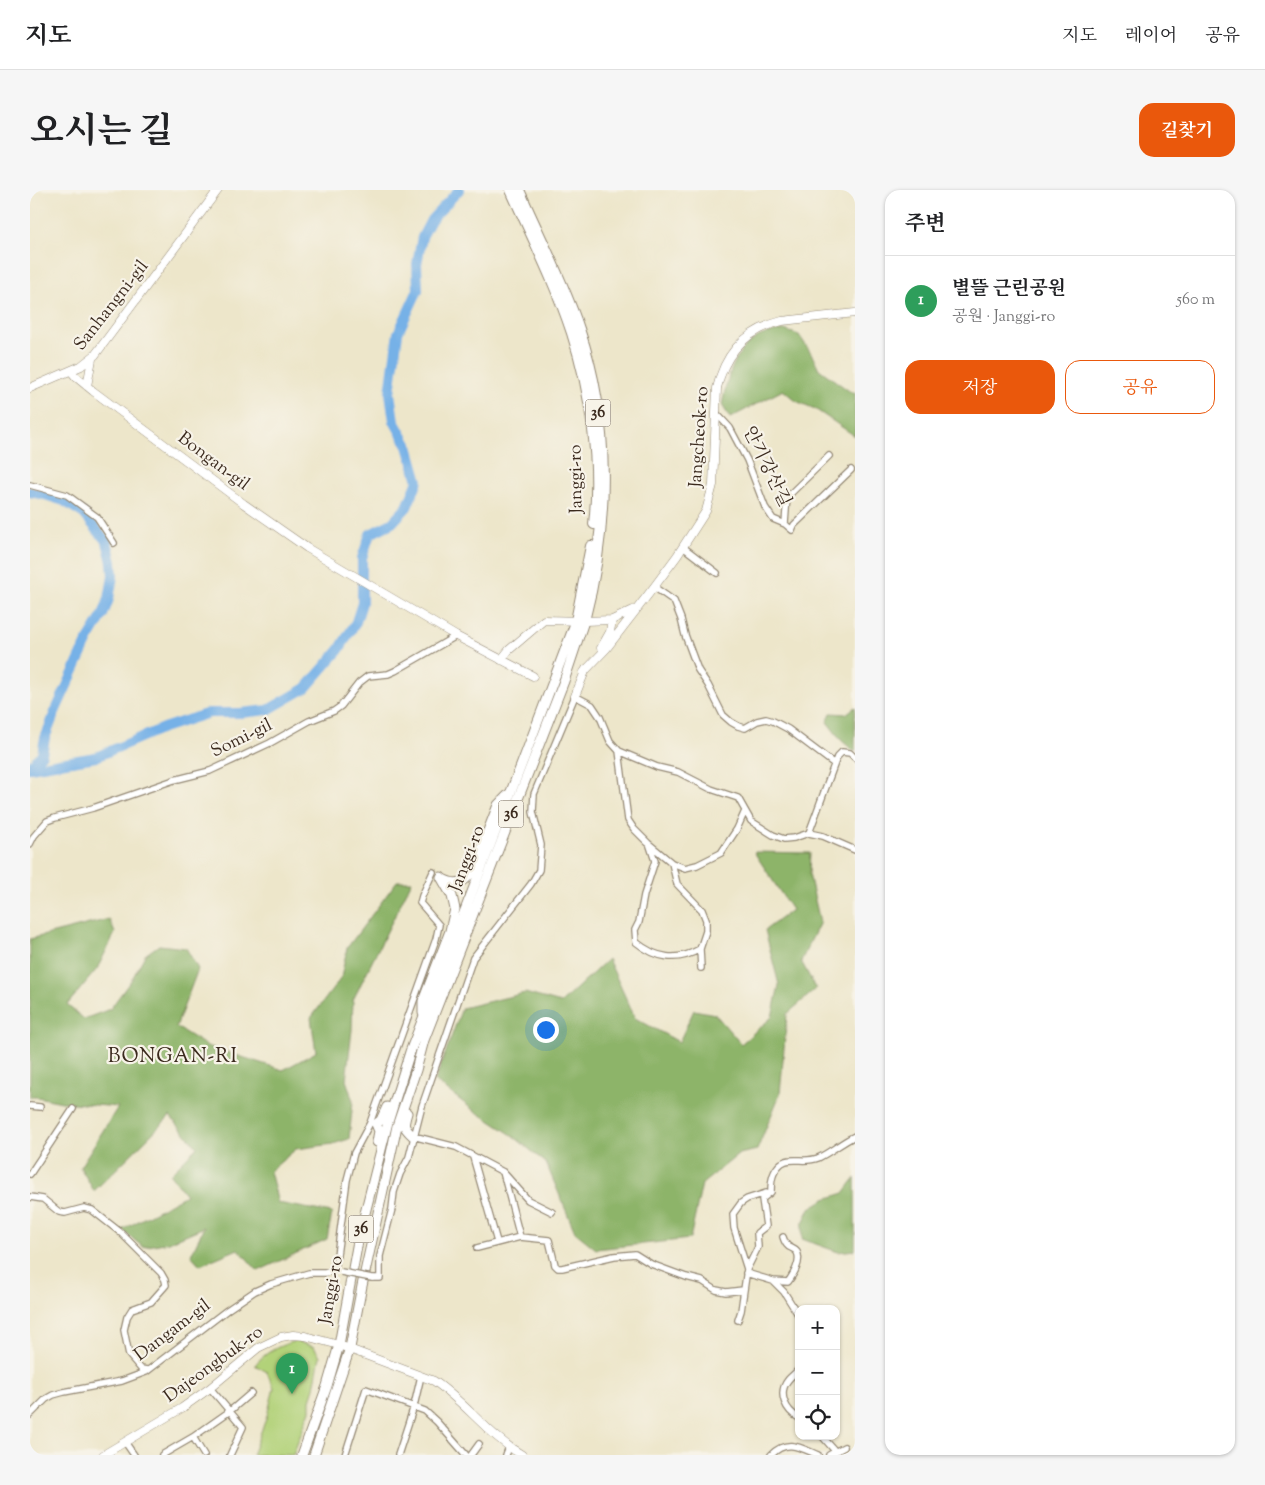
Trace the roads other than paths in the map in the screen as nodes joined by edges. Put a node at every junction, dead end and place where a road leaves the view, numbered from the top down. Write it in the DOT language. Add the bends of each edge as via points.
graph roads {
  1 [pos="218,190"];
  2 [pos="511,190"];
  3 [pos="519,190"];
  4 [pos="526,216"];
  5 [pos="855,313"];
  6 [pos="92,359"];
  7 [pos="71,371"];
  8 [pos="87,386"];
  9 [pos="30,388"];
  10 [pos="716,414"];
  11 [pos="829,456"];
  12 [pos="851,470"];
  13 [pos="30,485"];
  14 [pos="784,524"];
  15 [pos="114,543"];
  16 [pos="683,548"];
  17 [pos="717,573"];
  18 [pos="654,587"];
  19 [pos="637,608"];
  20 [pos="612,620"];
  21 [pos="580,621"];
  22 [pos="456,636"];
  23 [pos="501,660"];
  24 [pos="584,672"];
  25 [pos="534,676"];
  26 [pos="575,696"];
  27 [pos="619,751"];
  28 [pos="855,758"];
  29 [pos="833,763"];
  30 [pos="511,792"];
  31 [pos="745,811"];
  32 [pos="808,833"];
  33 [pos="648,843"];
  34 [pos="30,844"];
  35 [pos="855,850"];
  36 [pos="672,863"];
  37 [pos="432,872"];
  38 [pos="700,949"];
  39 [pos="701,968"];
  40 [pos="423,1018"];
  41 [pos="410,1052"];
  42 [pos="416,1070"];
  43 [pos="30,1106"];
  44 [pos="40,1107"];
  45 [pos="73,1109"];
  46 [pos="373,1123"];
  47 [pos="413,1136"];
  48 [pos="855,1136"];
  49 [pos="473,1157"];
  50 [pos="387,1171"];
  51 [pos="503,1172"];
  52 [pos="30,1174"];
  53 [pos="771,1192"];
  54 [pos="30,1197"];
  55 [pos="552,1212"];
  56 [pos="520,1237"];
  57 [pos="783,1237"];
  58 [pos="358,1241"];
  59 [pos="498,1242"];
  60 [pos="478,1248"];
  61 [pos="338,1271"];
  62 [pos="746,1271"];
  63 [pos="773,1281"];
  64 [pos="743,1290"];
  65 [pos="795,1310"];
  66 [pos="738,1320"];
  67 [pos="339,1344"];
  68 [pos="350,1348"];
  69 [pos="148,1370"];
  70 [pos="795,1373"];
  71 [pos="422,1376"];
  72 [pos="210,1388"];
  73 [pos="252,1393"];
  74 [pos="414,1406"];
  75 [pos="230,1411"];
  76 [pos="30,1416"];
  77 [pos="795,1416"];
  78 [pos="194,1437"];
  79 [pos="826,1440"];
  80 [pos="125,1442"];
  81 [pos="479,1444"];
  82 [pos="844,1448"];
  83 [pos="507,1451"];
  84 [pos="836,1452"];
  85 [pos="169,1453"];
  86 [pos="103,1455"];
  87 [pos="134,1455"];
  88 [pos="162,1455"];
  89 [pos="204,1455"];
  90 [pos="230,1455"];
  91 [pos="302,1455"];
  92 [pos="314,1455"];
  93 [pos="345,1455"];
  94 [pos="398,1455"];
  95 [pos="466,1455"];
  96 [pos="471,1455"];
  97 [pos="522,1455"];
  98 [pos="772,1455"];
  99 [pos="818,1455"];
  100 [pos="828,1455"];
  1 -- 6 [label="street, Sanhangni-gil"];
  2 -- 4 [label="highway, Janggi-ro / 36"];
  3 -- 4 [label="highway, Janggi-ro / 36"];
  4 -- 21 [label="highway, Janggi-ro / 36" via="563,287 579,330 596,399 602,449 601,521 592,590"];
  5 -- 10 [label="street, Jangcheok-ro" via="772,323 744,338 719,378"];
  6 -- 7 [label="street, Sanhangni-gil"];
  6 -- 8 [label="street"];
  7 -- 8 [label="street, Bongan-gil"];
  7 -- 9 [label="street, Sanhangni-gil"];
  8 -- 22 [label="street, Bongan-gil" via="306,548"];
  10 -- 14 [label="street, 안기강산길" via="730,428 747,460 765,507 773,519"];
  10 -- 16 [label="street, Jangcheok-ro" via="710,501 702,520"];
  11 -- 14 [label="street" via="787,497"];
  12 -- 14 [label="street, 안기강산길" via="792,530"];
  13 -- 15 [label="street" via="67,495 97,517"];
  16 -- 17 [label="street"];
  16 -- 18 [label="street, Jangcheok-ro"];
  18 -- 19 [label="street, Jangcheok-ro"];
  18 -- 29 [label="street" via="674,601 698,670 723,715 745,728 757,721 773,721"];
  19 -- 20 [label="street"];
  19 -- 24 [label="street, Jangcheok-ro"];
  20 -- 21 [label="street"];
  20 -- 24 [label="street" via="607,638"];
  21 -- 23 [label="street" via="544,620"];
  21 -- 30 [label="main road, Janggi-ro / 36"];
  21 -- 42 [label="main road, Janggi-ro / 36" via="564,681 436,1007"];
  22 -- 23 [label="street"];
  22 -- 34 [label="street, Somi-gil" via="395,671 368,676 334,711 270,743 210,771 46,821"];
  23 -- 25 [label="street"];
  24 -- 26 [label="street"];
  26 -- 27 [label="street" via="592,705 610,741"];
  26 -- 47 [label="street" via="534,794 533,812 541,845 539,870 473,958"];
  27 -- 31 [label="street" via="738,798"];
  27 -- 33 [label="street" via="628,820"];
  28 -- 29 [label="street" via="842,752"];
  29 -- 32 [label="street"];
  30 -- 40 [label="main road, Janggi-ro / 36"];
  30 -- 40 [label="main road" via="498,805 468,876 456,883 441,878 456,909 423,1001"];
  31 -- 32 [label="street" via="751,821 784,839"];
  31 -- 36 [label="street" via="721,853 684,868"];
  32 -- 35 [label="street"];
  33 -- 36 [label="street"];
  33 -- 38 [label="street" via="654,861 635,930 636,942 670,958 688,956"];
  36 -- 38 [label="street" via="677,884 702,910 706,920"];
  37 -- 46 [label="street" via="420,903 439,925 436,938"];
  38 -- 39 [label="street"];
  40 -- 41 [label="main road, Janggi-ro / 36"];
  41 -- 46 [label="main road" via="401,1064 385,1113 381,1120"];
  41 -- 58 [label="main road, Janggi-ro / 36" via="388,1122"];
  42 -- 47 [label="main road" via="419,1078 404,1123 405,1129"];
  42 -- 50 [label="main road, Janggi-ro / 36" via="397,1126"];
  43 -- 44 [label="street"];
  45 -- 52 [label="street"];
  46 -- 58 [label="main road" via="379,1132 356,1229"];
  46 -- 61 [label="street" via="354,1153 347,1180"];
  47 -- 49 [label="street" via="456,1147"];
  47 -- 50 [label="main road" via="400,1138 394,1162"];
  47 -- 61 [label="street, Dangam-gil, bridge" via="394,1192 380,1256 380,1278"];
  48 -- 53 [label="street" via="818,1158 783,1161 773,1176"];
  49 -- 51 [label="street"];
  49 -- 59 [label="street"];
  50 -- 68 [label="main road, Janggi-ro / 36"];
  51 -- 55 [label="street" via="528,1200"];
  51 -- 56 [label="street"];
  53 -- 62 [label="street" via="762,1199 766,1226 757,1233 758,1247"];
  53 -- 62 [label="street" via="747,1199 733,1214"];
  54 -- 69 [label="street" via="43,1199 59,1212 92,1210 120,1232 161,1273 166,1285 151,1302 126,1316 124,1330 129,1354 141,1369"];
  56 -- 59 [label="street"];
  56 -- 64 [label="street" via="548,1240 558,1268 635,1254 651,1264 702,1281 716,1290"];
  57 -- 63 [label="street" via="787,1245 796,1250 796,1270 788,1282"];
  58 -- 67 [label="main road, Janggi-ro / 36"];
  59 -- 60 [label="street"];
  61 -- 69 [label="street, Dangam-gil" via="309,1273 256,1291"];
  62 -- 63 [label="street"];
  62 -- 64 [label="street"];
  63 -- 65 [label="street"];
  64 -- 66 [label="street"];
  67 -- 68 [label="street, Dajeongbuk-ro"];
  67 -- 72 [label="street, Dajeongbuk-ro" via="305,1336 281,1337 258,1348"];
  67 -- 91 [label="main road, Janggi-ro / 36"];
  68 -- 71 [label="street, Dajeongbuk-ro"];
  68 -- 92 [label="main road, Janggi-ro / 36"];
  69 -- 76 [label="street, Dangam-gil" via="122,1381 53,1395"];
  70 -- 77 [label="street" via="783,1392 787,1408"];
  71 -- 74 [label="street"];
  71 -- 83 [label="street, Dajeongbuk-ro" via="447,1390"];
  72 -- 75 [label="street"];
  72 -- 80 [label="street, Dajeongbuk-ro"];
  73 -- 75 [label="street"];
  74 -- 93 [label="street" via="366,1389"];
  74 -- 94 [label="street"];
  74 -- 95 [label="street" via="430,1415"];
  75 -- 78 [label="street"];
  75 -- 90 [label="street" via="243,1426"];
  78 -- 85 [label="street"];
  78 -- 89 [label="street"];
  79 -- 84 [label="street"];
  80 -- 86 [label="street, Dajeongbuk-ro"];
  80 -- 87 [label="street"];
  81 -- 96 [label="street"];
  82 -- 84 [label="street"];
  83 -- 97 [label="street, Dajeongbuk-ro"];
  84 -- 100 [label="street"];
  85 -- 88 [label="street"];
  98 -- 99 [label="street" via="790,1446"];
}
